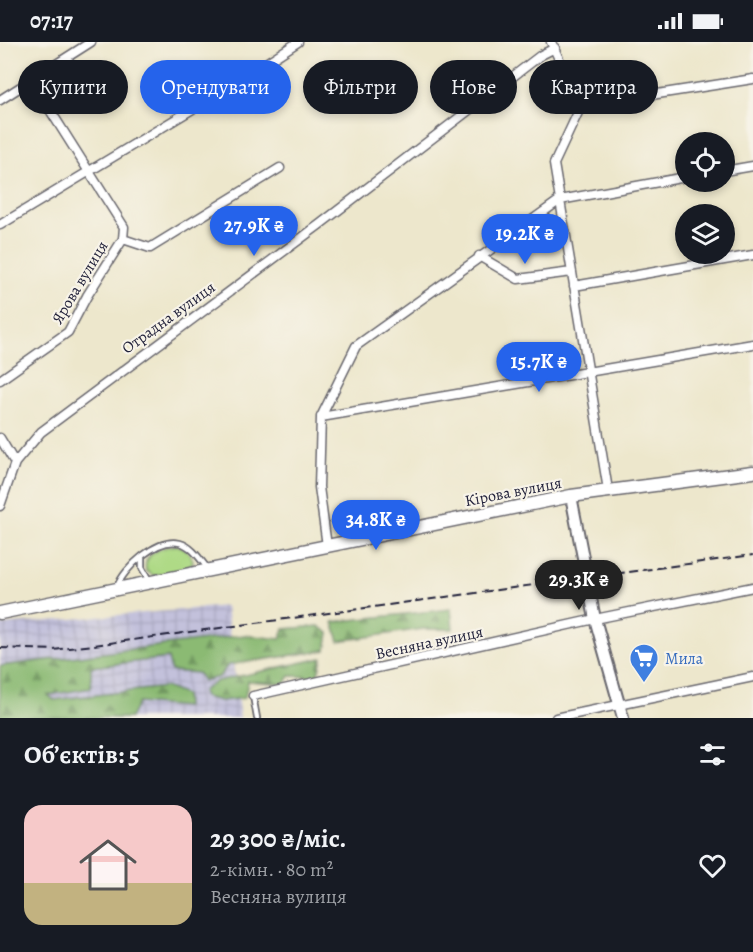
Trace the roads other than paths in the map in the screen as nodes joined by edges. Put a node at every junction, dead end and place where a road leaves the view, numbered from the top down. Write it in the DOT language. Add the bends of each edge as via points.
graph roads {
  1 [pos="91,42"];
  2 [pos="298,42"];
  3 [pos="553,45"];
  4 [pos="63,60"];
  5 [pos="560,60"];
  6 [pos="753,79"];
  7 [pos="18,88"];
  8 [pos="658,94"];
  9 [pos="0,100"];
  10 [pos="52,114"];
  11 [pos="577,114"];
  12 [pos="753,166"];
  13 [pos="280,168"];
  14 [pos="735,169"];
  15 [pos="89,172"];
  16 [pos="675,179"];
  17 [pos="560,200"];
  18 [pos="0,225"];
  19 [pos="123,239"];
  20 [pos="753,255"];
  21 [pos="479,256"];
  22 [pos="572,272"];
  23 [pos="574,285"];
  24 [pos="753,344"];
  25 [pos="588,371"];
  26 [pos="0,380"];
  27 [pos="321,417"];
  28 [pos="0,438"];
  29 [pos="15,463"];
  30 [pos="753,472"];
  31 [pos="608,490"];
  32 [pos="571,496"];
  33 [pos="0,506"];
  34 [pos="327,546"];
  35 [pos="142,558"];
  36 [pos="210,571"];
  37 [pos="150,582"];
  38 [pos="753,587"];
  39 [pos="117,588"];
  40 [pos="0,614"];
  41 [pos="595,619"];
  42 [pos="753,677"];
  43 [pos="253,696"];
  44 [pos="620,704"];
  45 [pos="257,718"];
  46 [pos="556,718"];
  47 [pos="623,718"];
  1 -- 4 [label="street"];
  2 -- 15 [label="street"];
  3 -- 5 [label="street"];
  3 -- 29 [label="street, Отрадна вулиця" via="41,432"];
  6 -- 8 [label="street"];
  7 -- 9 [label="street"];
  10 -- 15 [label="street"];
  11 -- 17 [label="street" via="554,164"];
  12 -- 14 [label="street"];
  13 -- 19 [label="street, Ярова вулиця" via="150,248"];
  15 -- 18 [label="street"];
  15 -- 19 [label="street" via="124,227"];
  16 -- 17 [label="street"];
  17 -- 21 [label="street"];
  17 -- 22 [label="street"];
  19 -- 26 [label="street, Ярова вулиця" via="68,332"];
  20 -- 23 [label="street"];
  21 -- 22 [label="street" via="518,279"];
  21 -- 27 [label="street" via="356,345"];
  22 -- 23 [label="street"];
  23 -- 25 [label="street"];
  24 -- 25 [label="street"];
  25 -- 27 [label="street"];
  25 -- 31 [label="street"];
  27 -- 34 [label="street" via="319,487"];
  28 -- 29 [label="street"];
  29 -- 33 [label="street, Отрадна вулиця"];
  30 -- 31 [label="main road, Кірова вулиця"];
  31 -- 32 [label="main road, Кірова вулиця"];
  32 -- 34 [label="main road, Кірова вулиця"];
  32 -- 41 [label="street"];
  34 -- 36 [label="main road, Кірова вулиця"];
  35 -- 36 [label="lane" via="156,546 182,543"];
  35 -- 37 [label="lane" via="142,568"];
  35 -- 39 [label="lane" via="120,579"];
  36 -- 37 [label="main road, Кірова вулиця"];
  37 -- 39 [label="main road, Кірова вулиця"];
  38 -- 41 [label="street, Весняна вулиця"];
  39 -- 40 [label="main road, Кірова вулиця"];
  41 -- 43 [label="street, Весняна вулиця"];
  41 -- 44 [label="street"];
  42 -- 44 [label="street"];
  43 -- 45 [label="lane"];
  44 -- 46 [label="street"];
  44 -- 47 [label="street"];
}
